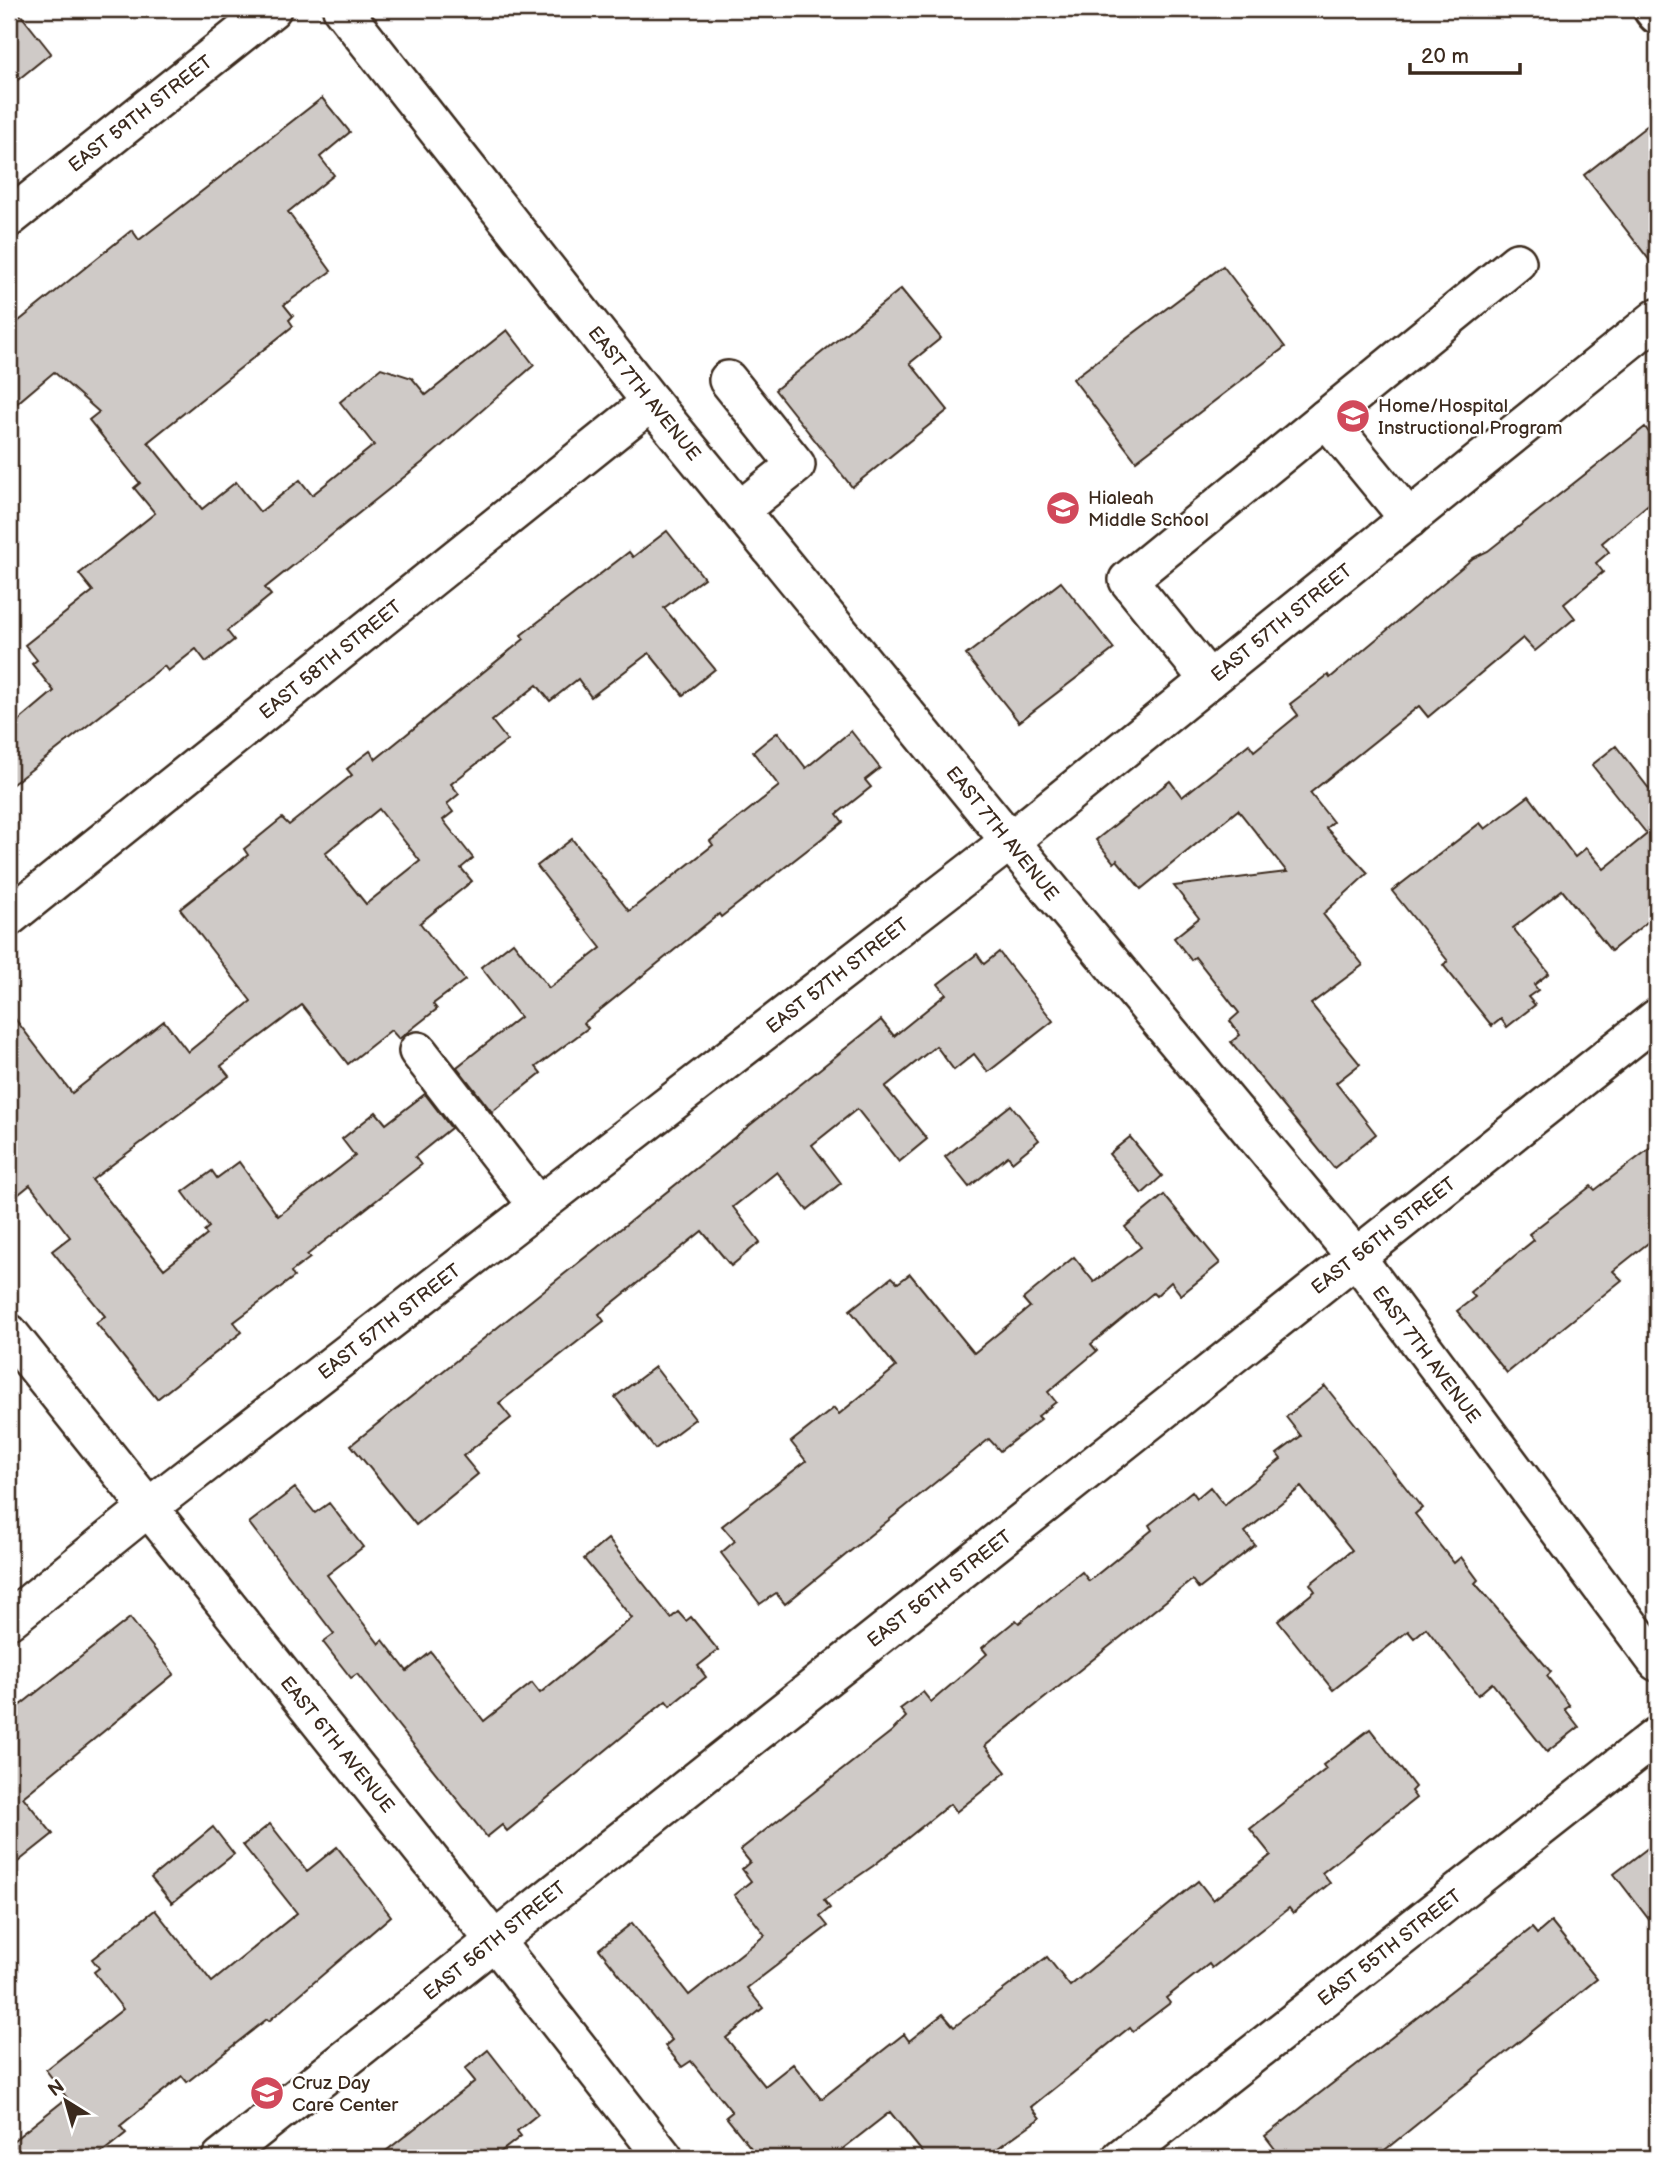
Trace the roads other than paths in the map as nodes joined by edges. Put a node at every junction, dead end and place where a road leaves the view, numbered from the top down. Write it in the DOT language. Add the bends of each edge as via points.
graph roads {
  1 [pos="272,9"];
  2 [pos="342,9"];
  3 [pos="1653,9"];
  4 [pos="1657,14"];
  5 [pos="9,218"];
  6 [pos="1517,262"];
  7 [pos="1657,318"];
  8 [pos="728,380"];
  9 [pos="651,402"];
  10 [pos="1326,418"];
  11 [pos="740,510"];
  12 [pos="1409,519"];
  13 [pos="1209,680"];
  14 [pos="1010,841"];
  15 [pos="9,917"];
  16 [pos="1657,1018"];
  17 [pos="418,1051"];
  18 [pos="538,1206"];
  19 [pos="1356,1257"];
  20 [pos="9,1332"];
  21 [pos="149,1507"];
  22 [pos="9,1620"];
  23 [pos="1657,1662"];
  24 [pos="1657,1736"];
  25 [pos="494,1940"];
  26 [pos="221,2158"];
  27 [pos="664,2158"];
  28 [pos="1121,2158"];
  1 -- 5 [label="street, EAST 59TH STREET"];
  2 -- 9 [label="street, EAST 7TH AVENUE"];
  3 -- 4 [label="main road"];
  6 -- 10 [label="street"];
  7 -- 12 [label="street, EAST 57TH STREET"];
  8 -- 11 [label="street" via="796,465"];
  9 -- 11 [label="street, EAST 7TH AVENUE"];
  9 -- 15 [label="street, EAST 58TH STREET"];
  10 -- 12 [label="street"];
  10 -- 13 [label="street" via="1128,580"];
  11 -- 14 [label="street, EAST 7TH AVENUE"];
  12 -- 13 [label="street, EAST 57TH STREET"];
  13 -- 14 [label="street, EAST 57TH STREET"];
  14 -- 18 [label="street, EAST 57TH STREET"];
  14 -- 19 [label="street, EAST 7TH AVENUE"];
  16 -- 19 [label="street, EAST 56TH STREET"];
  17 -- 18 [label="street"];
  18 -- 21 [label="street, EAST 57TH STREET"];
  19 -- 23 [label="street, EAST 7TH AVENUE"];
  19 -- 25 [label="street, EAST 56TH STREET"];
  20 -- 21 [label="street, EAST 6TH AVENUE"];
  21 -- 22 [label="street, EAST 57TH STREET"];
  21 -- 25 [label="street, EAST 6TH AVENUE"];
  24 -- 28 [label="street, EAST 55TH STREET"];
  25 -- 26 [label="street, EAST 56TH STREET"];
  25 -- 27 [label="street, EAST 6TH AVENUE"];
}
